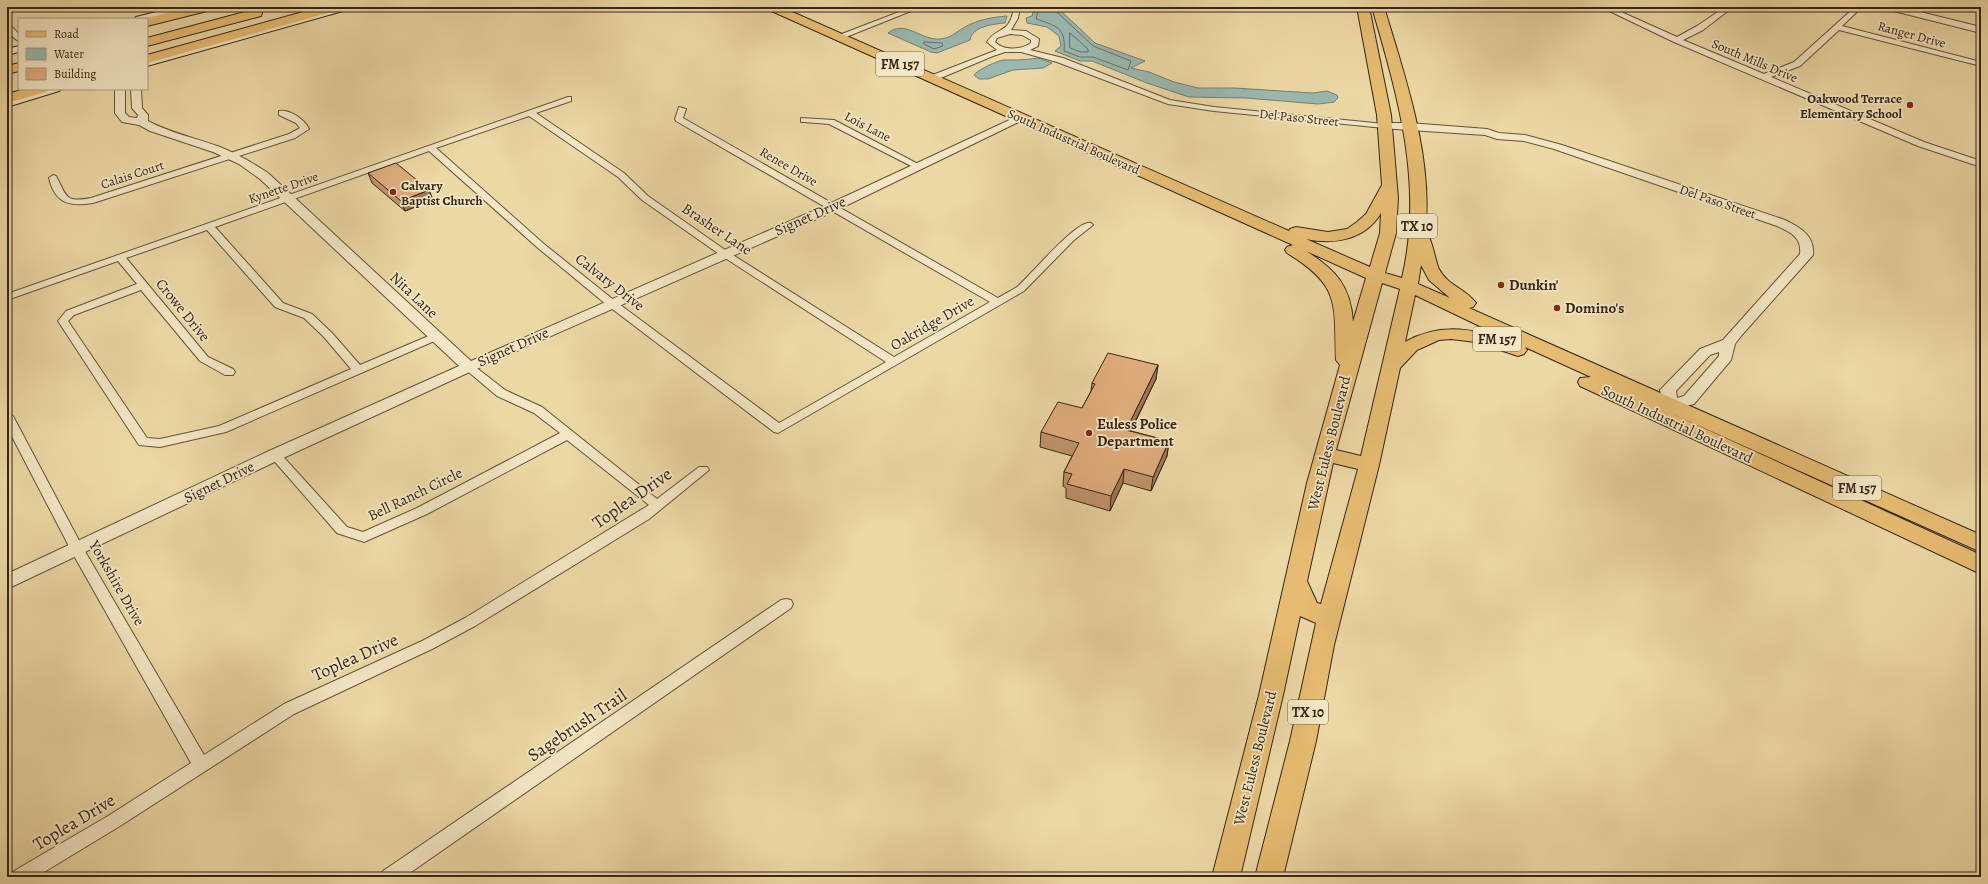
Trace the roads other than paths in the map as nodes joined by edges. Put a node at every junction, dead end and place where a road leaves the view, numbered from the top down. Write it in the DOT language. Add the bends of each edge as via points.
graph roads {
  1 [pos="188,7"];
  2 [pos="207,7"];
  3 [pos="246,7"];
  4 [pos="300,7"];
  5 [pos="335,7"];
  6 [pos="346,7"];
  7 [pos="771,7"];
  8 [pos="918,7"];
  9 [pos="1018,7"];
  10 [pos="1363,7"];
  11 [pos="1378,7"];
  12 [pos="1604,7"];
  13 [pos="1730,7"];
  14 [pos="1859,7"];
  15 [pos="1888,7"];
  16 [pos="270,8"];
  17 [pos="1016,16"];
  18 [pos="144,18"];
  19 [pos="148,22"];
  20 [pos="7,24"];
  21 [pos="1838,27"];
  22 [pos="1981,30"];
  23 [pos="148,32"];
  24 [pos="1003,33"];
  25 [pos="1023,33"];
  26 [pos="838,37"];
  27 [pos="18,38"];
  28 [pos="148,39"];
  29 [pos="1677,40"];
  30 [pos="148,42"];
  31 [pos="993,44"];
  32 [pos="1035,44"];
  33 [pos="148,48"];
  34 [pos="1007,50"];
  35 [pos="1021,50"];
  36 [pos="148,58"];
  37 [pos="1060,60"];
  38 [pos="148,63"];
  39 [pos="1981,64"];
  40 [pos="18,72"];
  41 [pos="7,75"];
  42 [pos="18,76"];
  43 [pos="930,77"];
  44 [pos="1765,78"];
  45 [pos="7,79"];
  46 [pos="18,82"];
  47 [pos="7,85"];
  48 [pos="26,90"];
  49 [pos="38,90"];
  50 [pos="52,90"];
  51 [pos="120,90"];
  52 [pos="136,90"];
  53 [pos="7,95"];
  54 [pos="7,99"];
  55 [pos="568,99"];
  56 [pos="7,103"];
  57 [pos="682,109"];
  58 [pos="529,112"];
  59 [pos="282,113"];
  60 [pos="1022,118"];
  61 [pos="804,120"];
  62 [pos="142,122"];
  63 [pos="1384,126"];
  64 [pos="1410,129"];
  65 [pos="431,148"];
  66 [pos="230,156"];
  67 [pos="1981,164"];
  68 [pos="918,166"];
  69 [pos="53,178"];
  70 [pos="1389,180"];
  71 [pos="289,198"];
  72 [pos="833,207"];
  73 [pos="1419,216"];
  74 [pos="1242,217"];
  75 [pos="1258,224"];
  76 [pos="1088,225"];
  77 [pos="209,226"];
  78 [pos="725,254"];
  79 [pos="120,258"];
  80 [pos="1376,276"];
  81 [pos="144,284"];
  82 [pos="1407,292"];
  83 [pos="7,297"];
  84 [pos="998,302"];
  85 [pos="612,303"];
  86 [pos="435,337"];
  87 [pos="1728,343"];
  88 [pos="1523,345"];
  89 [pos="894,362"];
  90 [pos="1392,365"];
  91 [pos="469,366"];
  92 [pos="358,370"];
  93 [pos="229,372"];
  94 [pos="1346,376"];
  95 [pos="1667,411"];
  96 [pos="7,416"];
  97 [pos="778,429"];
  98 [pos="568,434"];
  99 [pos="1325,454"];
  100 [pos="275,455"];
  101 [pos="1369,465"];
  102 [pos="703,470"];
  103 [pos="658,506"];
  104 [pos="78,550"];
  105 [pos="1978,553"];
  106 [pos="7,582"];
  107 [pos="1296,582"];
  108 [pos="786,604"];
  109 [pos="1329,618"];
  110 [pos="201,765"];
  111 [pos="20,877"];
  112 [pos="389,877"];
  113 [pos="1226,877"];
  114 [pos="1269,877"];
  1 -- 18 [label="main road"];
  2 -- 19 [label="highway"];
  3 -- 23 [label="highway"];
  4 -- 33 [label="highway"];
  5 -- 36 [label="highway"];
  6 -- 38 [label="main road"];
  7 -- 26 [label="main road, South Industrial Boulevard / FM 157"];
  8 -- 26 [label="street"];
  9 -- 17 [label="street"];
  10 -- 63 [label="main road, West Euless Boulevard / TX 10"];
  11 -- 64 [label="main road, TX 10" via="1400,81"];
  12 -- 29 [label="street, South Mills Drive"];
  13 -- 29 [label="street"];
  14 -- 21 [label="street"];
  15 -- 22 [label="street"];
  16 -- 28 [label="highway"];
  16 -- 30 [label="highway"];
  17 -- 24 [label="street" via="1011,26"];
  17 -- 25 [label="street"];
  20 -- 27 [label="street"];
  21 -- 39 [label="street, Ranger Drive"];
  21 -- 44 [label="street" via="1797,64"];
  24 -- 25 [label="street"];
  24 -- 31 [label="street" via="992,39"];
  25 -- 32 [label="street" via="1035,39"];
  26 -- 43 [label="main road, South Industrial Boulevard / FM 157"];
  29 -- 44 [label="street, South Mills Drive"];
  31 -- 34 [label="street"];
  31 -- 43 [label="street"];
  32 -- 35 [label="street"];
  32 -- 37 [label="street"];
  34 -- 35 [label="street"];
  34 -- 43 [label="street"];
  35 -- 37 [label="street"];
  37 -- 63 [label="street, Del Paso Street" via="1157,98 1190,106"];
  40 -- 41 [label="highway"];
  42 -- 45 [label="highway"];
  43 -- 60 [label="main road, South Industrial Boulevard / FM 157"];
  44 -- 67 [label="street, South Mills Drive" via="1921,144"];
  46 -- 47 [label="highway"];
  48 -- 53 [label="highway"];
  49 -- 54 [label="highway"];
  50 -- 56 [label="main road"];
  51 -- 62 [label="street, Nita Lane" via="120,113 126,120"];
  52 -- 62 [label="street" via="137,108 143,115"];
  55 -- 58 [label="street, Kynette Drive"];
  57 -- 72 [label="street, Renee Drive" via="679,119"];
  58 -- 65 [label="street, Kynette Drive"];
  58 -- 78 [label="street, Brasher Lane" via="621,175 646,198"];
  59 -- 66 [label="street" via="304,125 305,129 292,136"];
  60 -- 68 [label="street, Signet Drive"];
  60 -- 74 [label="main road, South Industrial Boulevard / FM 157"];
  61 -- 68 [label="street, Lois Lane" via="832,122"];
  62 -- 66 [label="street, Nita Lane" via="154,129"];
  63 -- 64 [label="street, Del Paso Street"];
  63 -- 70 [label="main road, West Euless Boulevard / TX 10"];
  64 -- 73 [label="main road, TX 10" via="1416,160"];
  64 -- 87 [label="street, Del Paso Street" via="1490,138 1525,138 1781,223 1799,233 1806,240 1806,256"];
  65 -- 71 [label="street, Kynette Drive"];
  65 -- 85 [label="street, Calvary Drive" via="541,246"];
  66 -- 69 [label="street, Calais Court" via="83,202 67,201 61,197"];
  66 -- 71 [label="street, Nita Lane" via="264,176"];
  68 -- 72 [label="street, Signet Drive"];
  70 -- 74 [label="main road" via="1373,218 1354,232 1340,236 1316,237"];
  70 -- 80 [label="main road, West Euless Boulevard / TX 10" via="1388,233"];
  71 -- 77 [label="street, Kynette Drive"];
  71 -- 86 [label="street, Nita Lane"];
  72 -- 78 [label="street, Signet Drive"];
  72 -- 84 [label="street, Renee Drive"];
  73 -- 82 [label="main road, TX 10"];
  73 -- 88 [label="main road" via="1425,260 1429,270 1445,287"];
  74 -- 75 [label="main road, South Industrial Boulevard / FM 157"];
  75 -- 80 [label="main road, South Industrial Boulevard / FM 157"];
  75 -- 94 [label="main road" via="1264,232 1317,266 1338,290 1342,301"];
  76 -- 84 [label="street, Oakridge Drive" via="1071,238 1020,289"];
  77 -- 79 [label="street, Kynette Drive"];
  77 -- 92 [label="street" via="279,305 308,316"];
  78 -- 85 [label="street, Signet Drive"];
  78 -- 89 [label="street, Brasher Lane"];
  79 -- 81 [label="street, Crowe Drive"];
  79 -- 83 [label="street, Kynette Drive"];
  80 -- 82 [label="main road, South Industrial Boulevard / FM 157"];
  80 -- 94 [label="main road, West Euless Boulevard / TX 10"];
  81 -- 92 [label="street" via="70,313 63,321 143,442 160,443 222,429"];
  81 -- 93 [label="street, Crowe Drive" via="170,320 204,359"];
  82 -- 88 [label="main road, South Industrial Boulevard / FM 157"];
  82 -- 90 [label="main road, TX 10"];
  84 -- 89 [label="street, Oakridge Drive"];
  85 -- 91 [label="street, Signet Drive"];
  85 -- 97 [label="street, Calvary Drive"];
  86 -- 91 [label="street, Nita Lane"];
  86 -- 92 [label="street"];
  87 -- 95 [label="street, Del Paso Street" via="1726,357 1689,400"];
  87 -- 95 [label="street, Del Paso Street" via="1705,352 1668,390"];
  88 -- 90 [label="main road" via="1452,332 1422,339 1410,346"];
  88 -- 95 [label="main road, South Industrial Boulevard / FM 157"];
  89 -- 97 [label="street, Oakridge Drive"];
  90 -- 101 [label="main road, TX 10"];
  91 -- 98 [label="street, Nita Lane" via="501,393 538,410"];
  91 -- 100 [label="street, Signet Drive"];
  94 -- 99 [label="main road, West Euless Boulevard / TX 10"];
  95 -- 105 [label="main road, South Industrial Boulevard / FM 157"];
  96 -- 104 [label="street, Yorkshire Drive"];
  98 -- 100 [label="street, Bell Ranch Circle" via="422,511 364,537 342,530"];
  98 -- 103 [label="street, Nita Lane"];
  99 -- 101 [label="main road"];
  99 -- 107 [label="main road, West Euless Boulevard / TX 10"];
  100 -- 104 [label="street, Signet Drive"];
  101 -- 109 [label="main road, TX 10"];
  102 -- 103 [label="street, Toplea Drive"];
  103 -- 110 [label="street, Toplea Drive" via="470,622 427,645 289,709"];
  104 -- 106 [label="street, Signet Drive"];
  104 -- 110 [label="street, Yorkshire Drive"];
  107 -- 109 [label="main road" via="1308,609"];
  107 -- 113 [label="main road, West Euless Boulevard / TX 10"];
  108 -- 112 [label="street, Sagebrush Trail"];
  109 -- 114 [label="main road, TX 10" via="1303,741"];
  110 -- 111 [label="street, Toplea Drive"];
}
